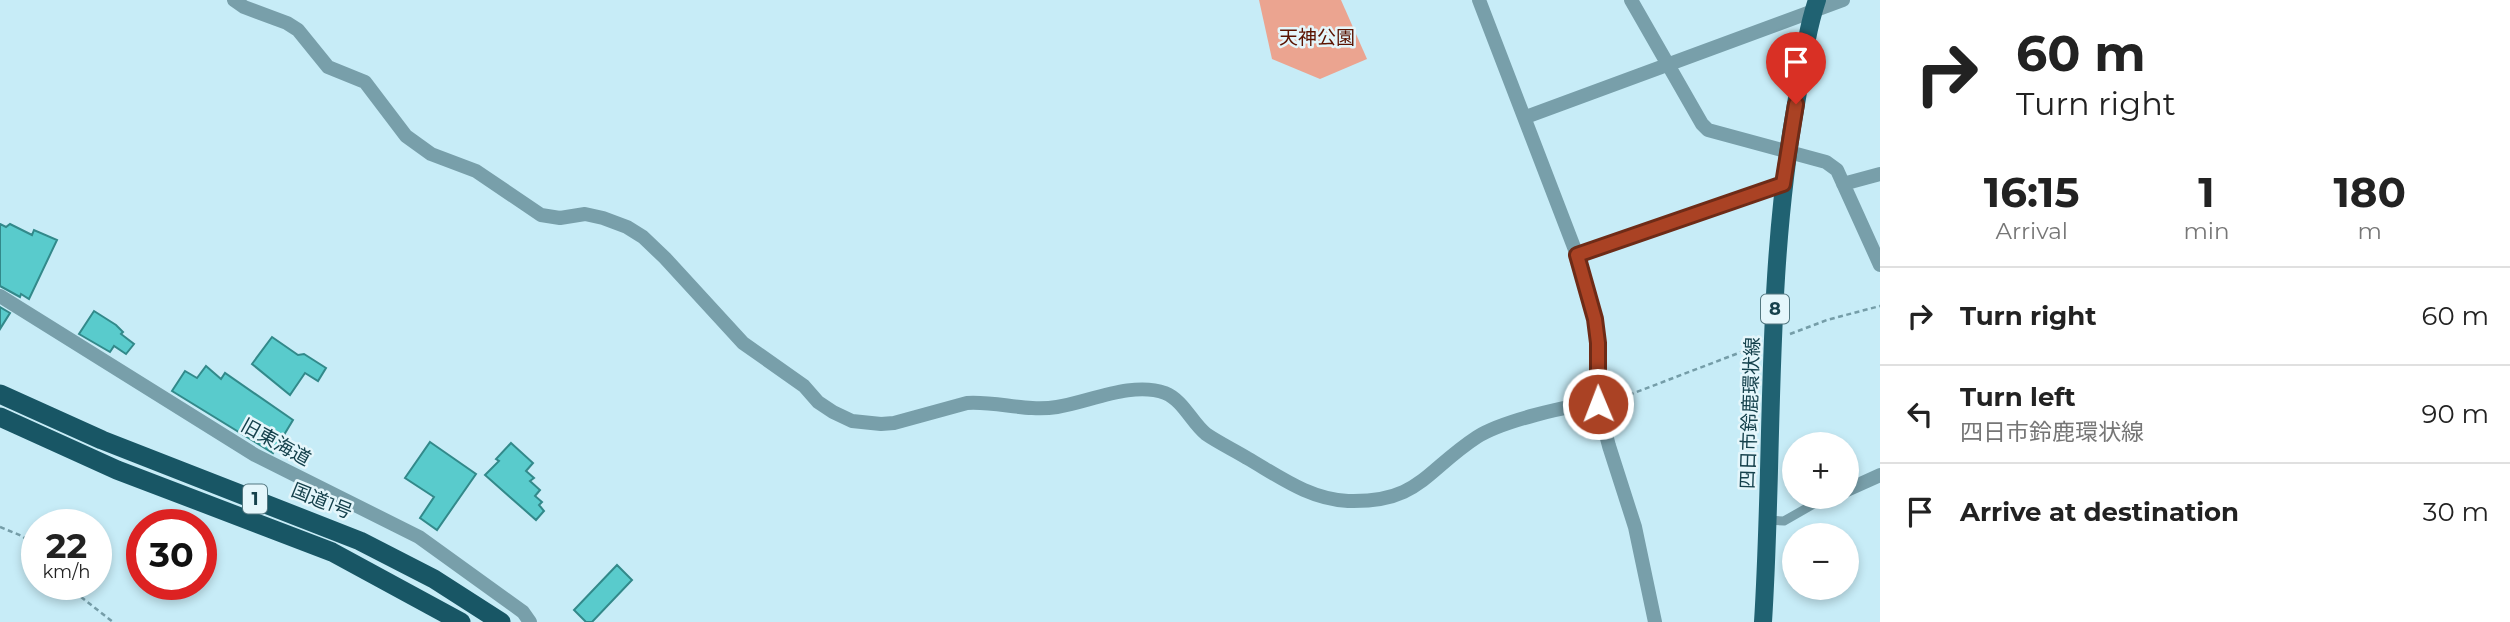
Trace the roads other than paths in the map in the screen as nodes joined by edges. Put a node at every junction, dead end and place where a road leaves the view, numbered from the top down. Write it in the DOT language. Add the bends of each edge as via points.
graph roads {
  1 [pos="234,0"];
  2 [pos="1479,0"];
  3 [pos="1632,0"];
  4 [pos="1843,0"];
  5 [pos="1816,5"];
  6 [pos="1667,63"];
  7 [pos="1526,117"];
  8 [pos="1787,152"];
  9 [pos="1880,173"];
  10 [pos="1783,184"];
  11 [pos="1843,184"];
  12 [pos="1577,255"];
  13 [pos="1880,265"];
  14 [pos="0,296"];
  15 [pos="0,394"];
  16 [pos="1598,404"];
  17 [pos="0,417"];
  18 [pos="1880,475"];
  19 [pos="1859,485"];
  20 [pos="1805,509"];
  21 [pos="1768,520"];
  22 [pos="460,622"];
  23 [pos="501,622"];
  24 [pos="530,622"];
  25 [pos="1655,622"];
  26 [pos="1763,622"];
  1 -- 16 [label="street" via="287,23 328,67 365,82 406,136 431,154 476,171 541,215 603,218 643,237 743,343 832,412 852,421 894,423 967,403 1039,409 1108,393 1164,392 1207,434 1291,486 1325,497 1372,500 1408,492 1489,430 1568,406"];
  2 -- 7 [label="street"];
  3 -- 6 [label="street"];
  4 -- 5 [label="street"];
  5 -- 6 [label="street"];
  5 -- 8 [label="main road, 四日市鈴鹿環状線 / 8"];
  6 -- 7 [label="street"];
  6 -- 8 [label="street" via="1708,130"];
  7 -- 12 [label="street"];
  8 -- 10 [label="main road, 四日市鈴鹿環状線 / 8"];
  8 -- 11 [label="street" via="1826,162 1837,170"];
  9 -- 11 [label="street"];
  10 -- 12 [label="street"];
  10 -- 21 [label="main road, 四日市鈴鹿環状線 / 8"];
  11 -- 13 [label="street"];
  12 -- 16 [label="street" via="1595,319"];
  14 -- 24 [label="street, 旧東海道" via="255,455 419,537 523,612"];
  15 -- 23 [label="highway, 国道1号 / 1" via="102,440 360,541 434,579"];
  16 -- 25 [label="street" via="1634,527"];
  17 -- 22 [label="highway, 1" via="117,470 332,552"];
  18 -- 19 [label="street"];
  20 -- 21 [label="lane" via="1784,521"];
  21 -- 26 [label="main road, 四日市鈴鹿環状線 / 8"];
}
